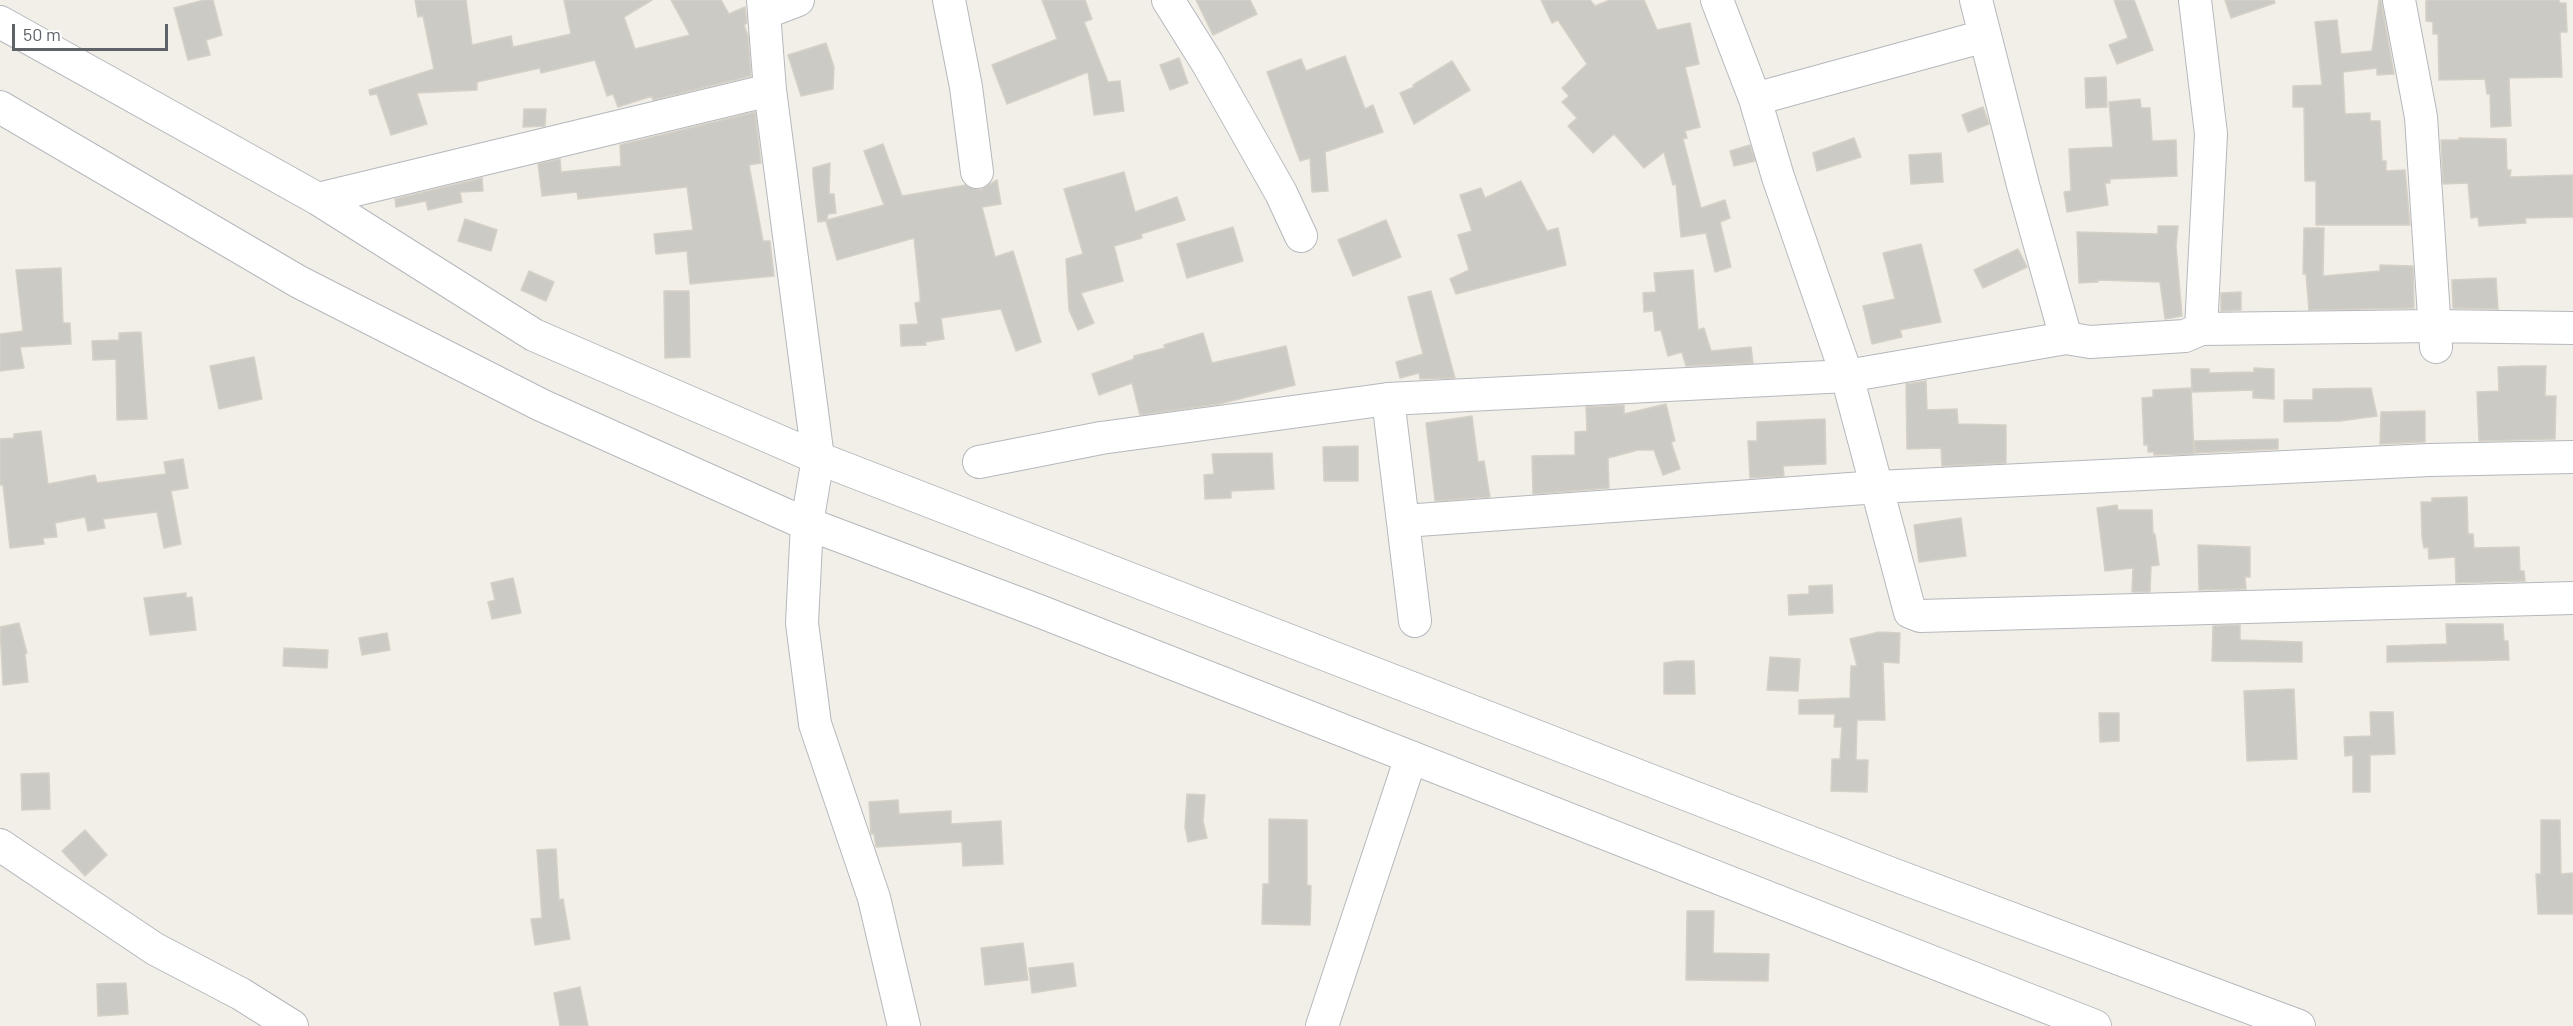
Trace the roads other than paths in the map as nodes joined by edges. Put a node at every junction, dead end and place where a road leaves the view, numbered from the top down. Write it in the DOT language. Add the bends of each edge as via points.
graph roads {
  1 [pos="798,0"];
  2 [pos="949,0"];
  3 [pos="1168,0"];
  4 [pos="1717,0"];
  5 [pos="1976,0"];
  6 [pos="2195,0"];
  7 [pos="2399,0"];
  8 [pos="764,7"];
  9 [pos="0,22"];
  10 [pos="1985,36"];
  11 [pos="770,90"];
  12 [pos="1755,99"];
  13 [pos="0,107"];
  14 [pos="977,172"];
  15 [pos="318,199"];
  16 [pos="1300,236"];
  17 [pos="2573,328"];
  18 [pos="2201,329"];
  19 [pos="2435,336"];
  20 [pos="2066,338"];
  21 [pos="1847,376"];
  22 [pos="1388,399"];
  23 [pos="2573,457"];
  24 [pos="818,458"];
  25 [pos="979,462"];
  26 [pos="1878,487"];
  27 [pos="1404,521"];
  28 [pos="807,523"];
  29 [pos="2573,598"];
  30 [pos="1415,621"];
  31 [pos="1411,757"];
  32 [pos="0,845"];
  33 [pos="292,1026"];
  34 [pos="903,1026"];
  35 [pos="1322,1026"];
  36 [pos="2095,1026"];
  37 [pos="2299,1026"];
  1 -- 8 [label="street"];
  2 -- 14 [label="street"];
  3 -- 16 [label="street" via="1281,193"];
  4 -- 12 [label="street"];
  5 -- 10 [label="street"];
  6 -- 18 [label="street" via="2211,134"];
  7 -- 19 [label="street" via="2421,117"];
  8 -- 11 [label="street"];
  9 -- 15 [label="street"];
  10 -- 12 [label="street"];
  10 -- 20 [label="street"];
  11 -- 15 [label="street"];
  11 -- 24 [label="street"];
  12 -- 21 [label="street"];
  13 -- 28 [label="street" via="299,282 541,405"];
  15 -- 24 [label="street" via="534,335"];
  17 -- 19 [label="street"];
  18 -- 19 [label="street"];
  18 -- 20 [label="street" via="2185,336 2090,342"];
  20 -- 21 [label="street"];
  21 -- 22 [label="street"];
  21 -- 26 [label="street"];
  22 -- 25 [label="street" via="1101,438"];
  22 -- 27 [label="street"];
  23 -- 26 [label="street" via="2429,460"];
  24 -- 28 [label="street"];
  24 -- 37 [label="street" via="1892,874"];
  26 -- 27 [label="street"];
  26 -- 29 [label="street" via="1910,612 1920,615"];
  27 -- 30 [label="street"];
  28 -- 31 [label="street"];
  28 -- 34 [label="street" via="802,623 815,724 873,898"];
  31 -- 35 [label="street"];
  31 -- 36 [label="street"];
  32 -- 33 [label="street" via="155,949"];
}
